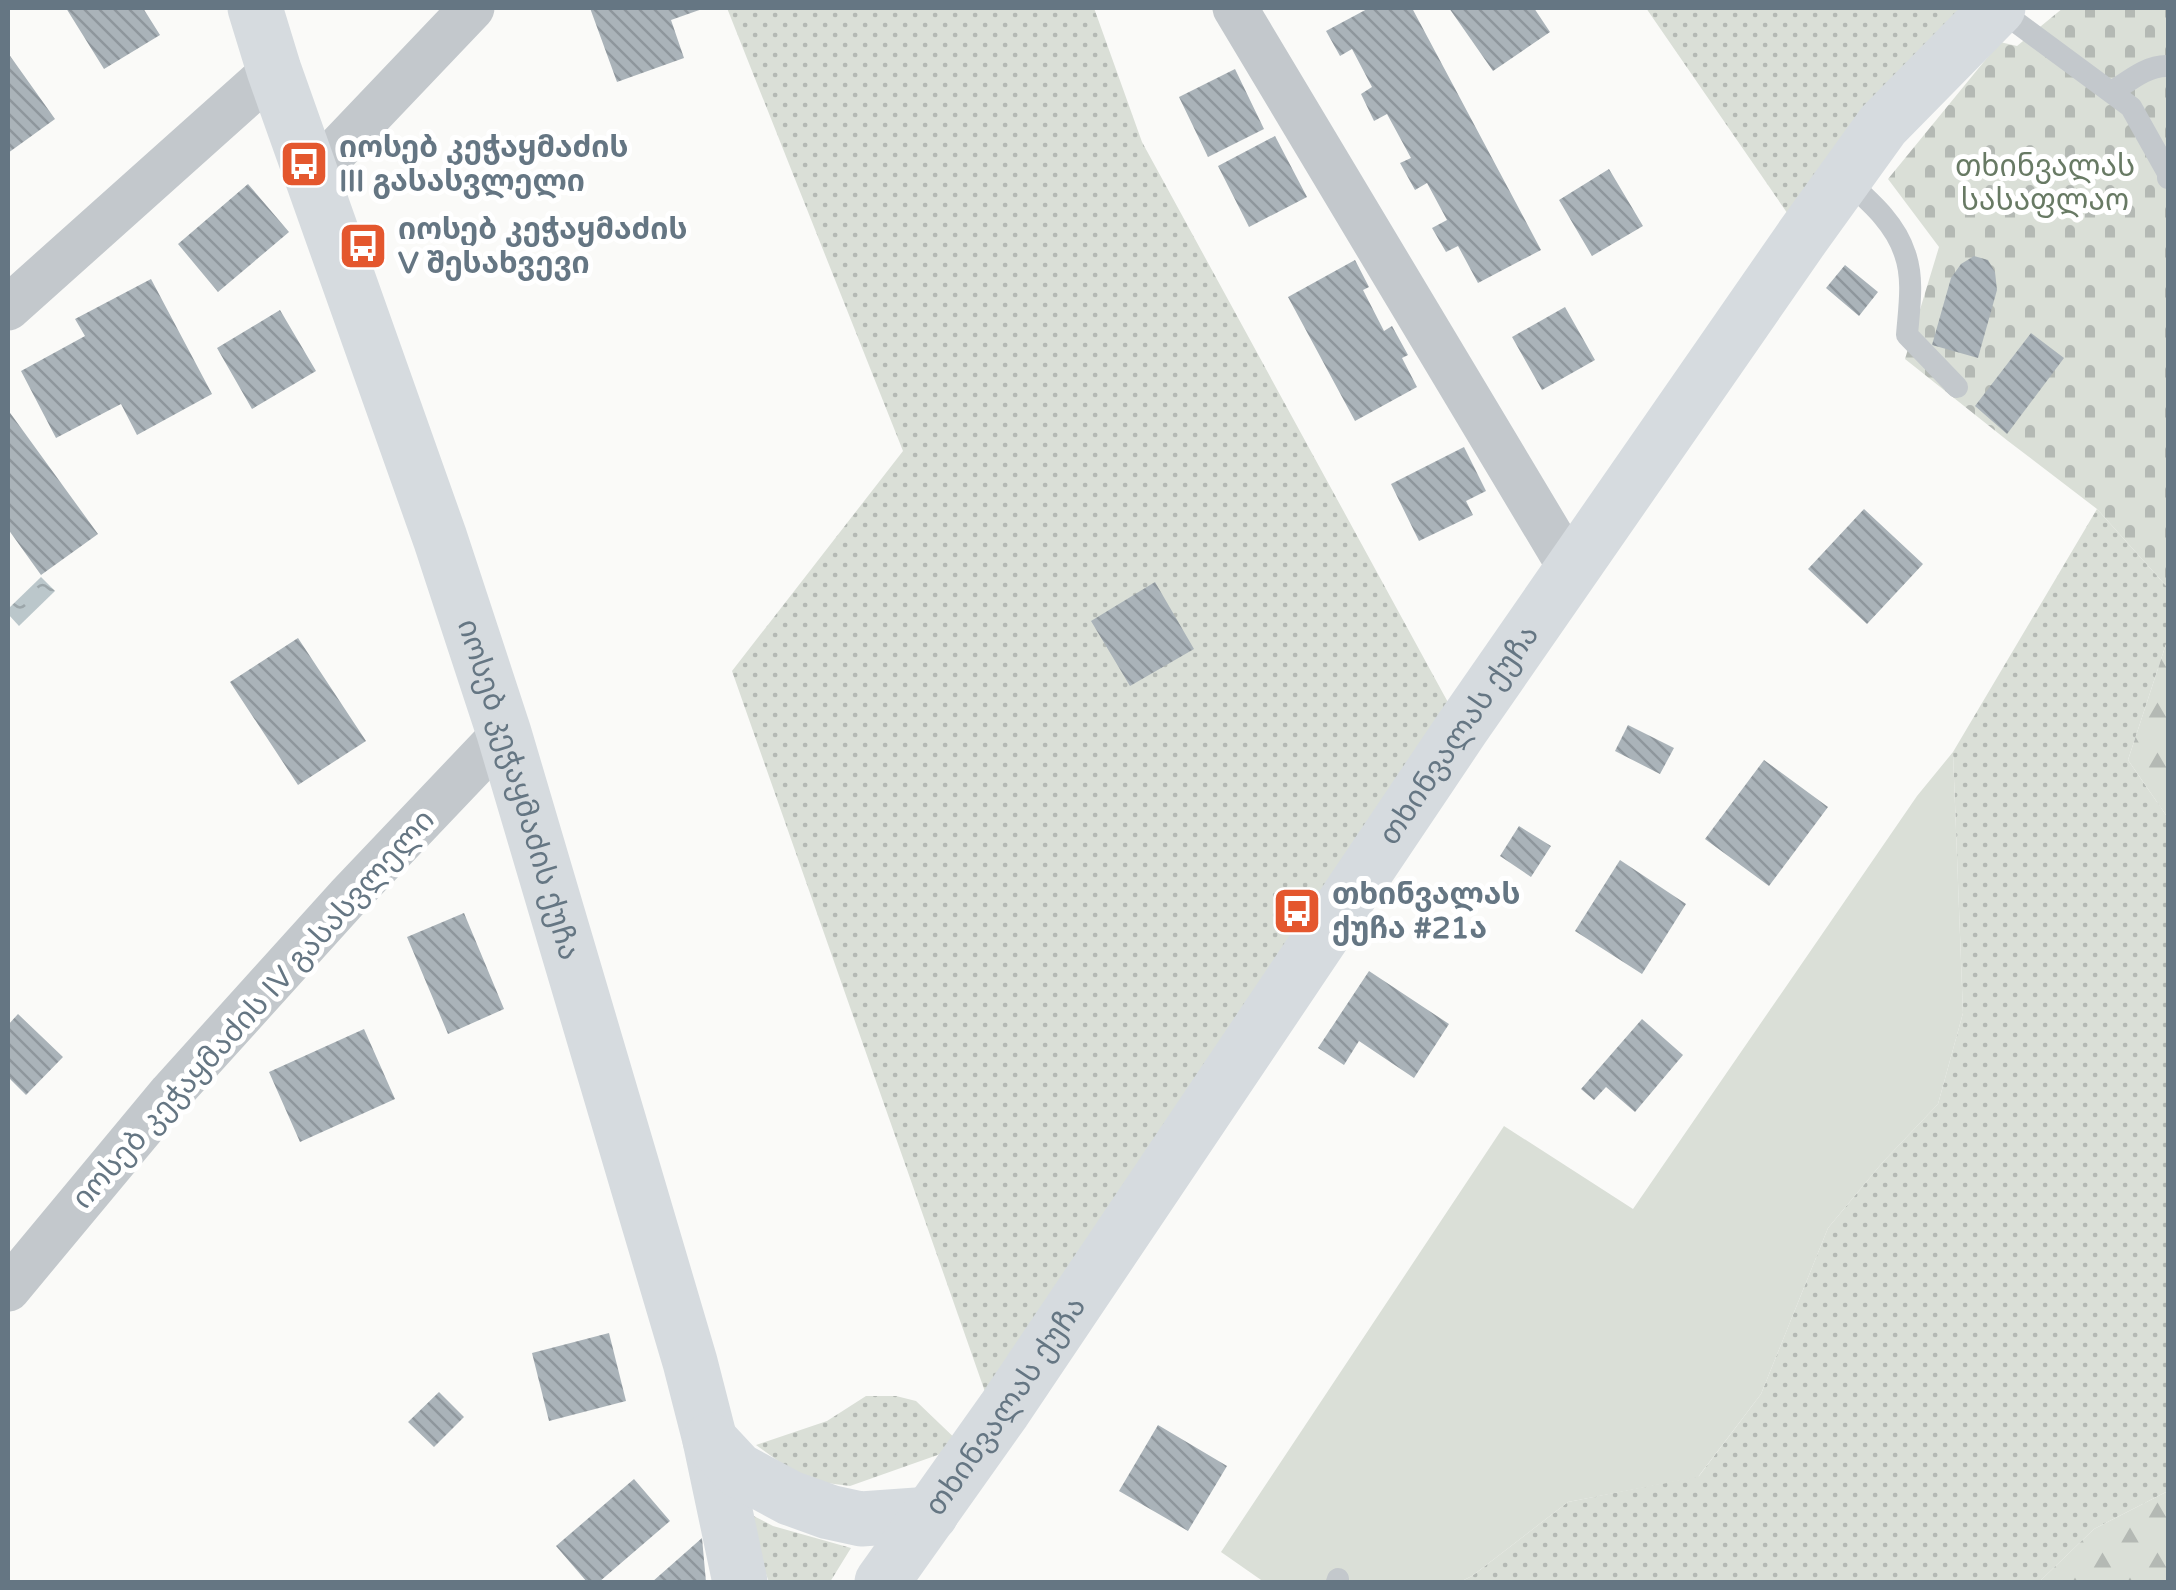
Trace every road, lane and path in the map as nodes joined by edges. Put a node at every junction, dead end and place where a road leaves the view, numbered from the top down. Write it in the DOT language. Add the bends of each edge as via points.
graph roads {
  1 [pos="255,8"];
  2 [pos="472,8"];
  3 [pos="1235,8"];
  4 [pos="1998,8"];
  5 [pos="2168,66"];
  6 [pos="274,70"];
  7 [pos="2112,92"];
  8 [pos="312,176"];
  9 [pos="1844,178"];
  10 [pos="2168,178"];
  11 [pos="8,308"];
  12 [pos="1957,387"];
  13 [pos="1572,571"];
  14 [pos="504,734"];
  15 [pos="8,1289"];
  16 [pos="710,1440"];
  17 [pos="931,1514"];
  18 [pos="740,1582"];
  19 [pos="882,1582"];
  1 -- 6 [label="street, იოსებ კეჭაყმაძის ქუჩა"];
  2 -- 8 [label="street"];
  3 -- 13 [label="street"];
  4 -- 7 [label="lane"];
  4 -- 9 [label="street, თხინვალას ქუჩა" via="1883,124"];
  5 -- 7 [label="lane" via="2158,65"];
  6 -- 8 [label="street, იოსებ კეჭაყმაძის ქუჩა"];
  6 -- 11 [label="street"];
  7 -- 10 [label="lane" via="2132,107"];
  8 -- 14 [label="street, იოსებ კეჭაყმაძის ქუჩა"];
  9 -- 12 [label="lane" via="1884,216 1906,253 1908,335"];
  9 -- 13 [label="street, თხინვალას ქუჩა"];
  13 -- 17 [label="street, თხინვალას ქუჩა"];
  14 -- 15 [label="street, იოსებ კეჭაყმაძის IV გასასვლელი" via="170,1093"];
  14 -- 16 [label="street, იოსებ კეჭაყმაძის ქუჩა"];
  16 -- 17 [label="street" via="738,1470 829,1512 861,1519"];
  16 -- 18 [label="street, იოსებ კეჭაყმაძის ქუჩა"];
  17 -- 19 [label="street, თხინვალას ქუჩა"];
}
